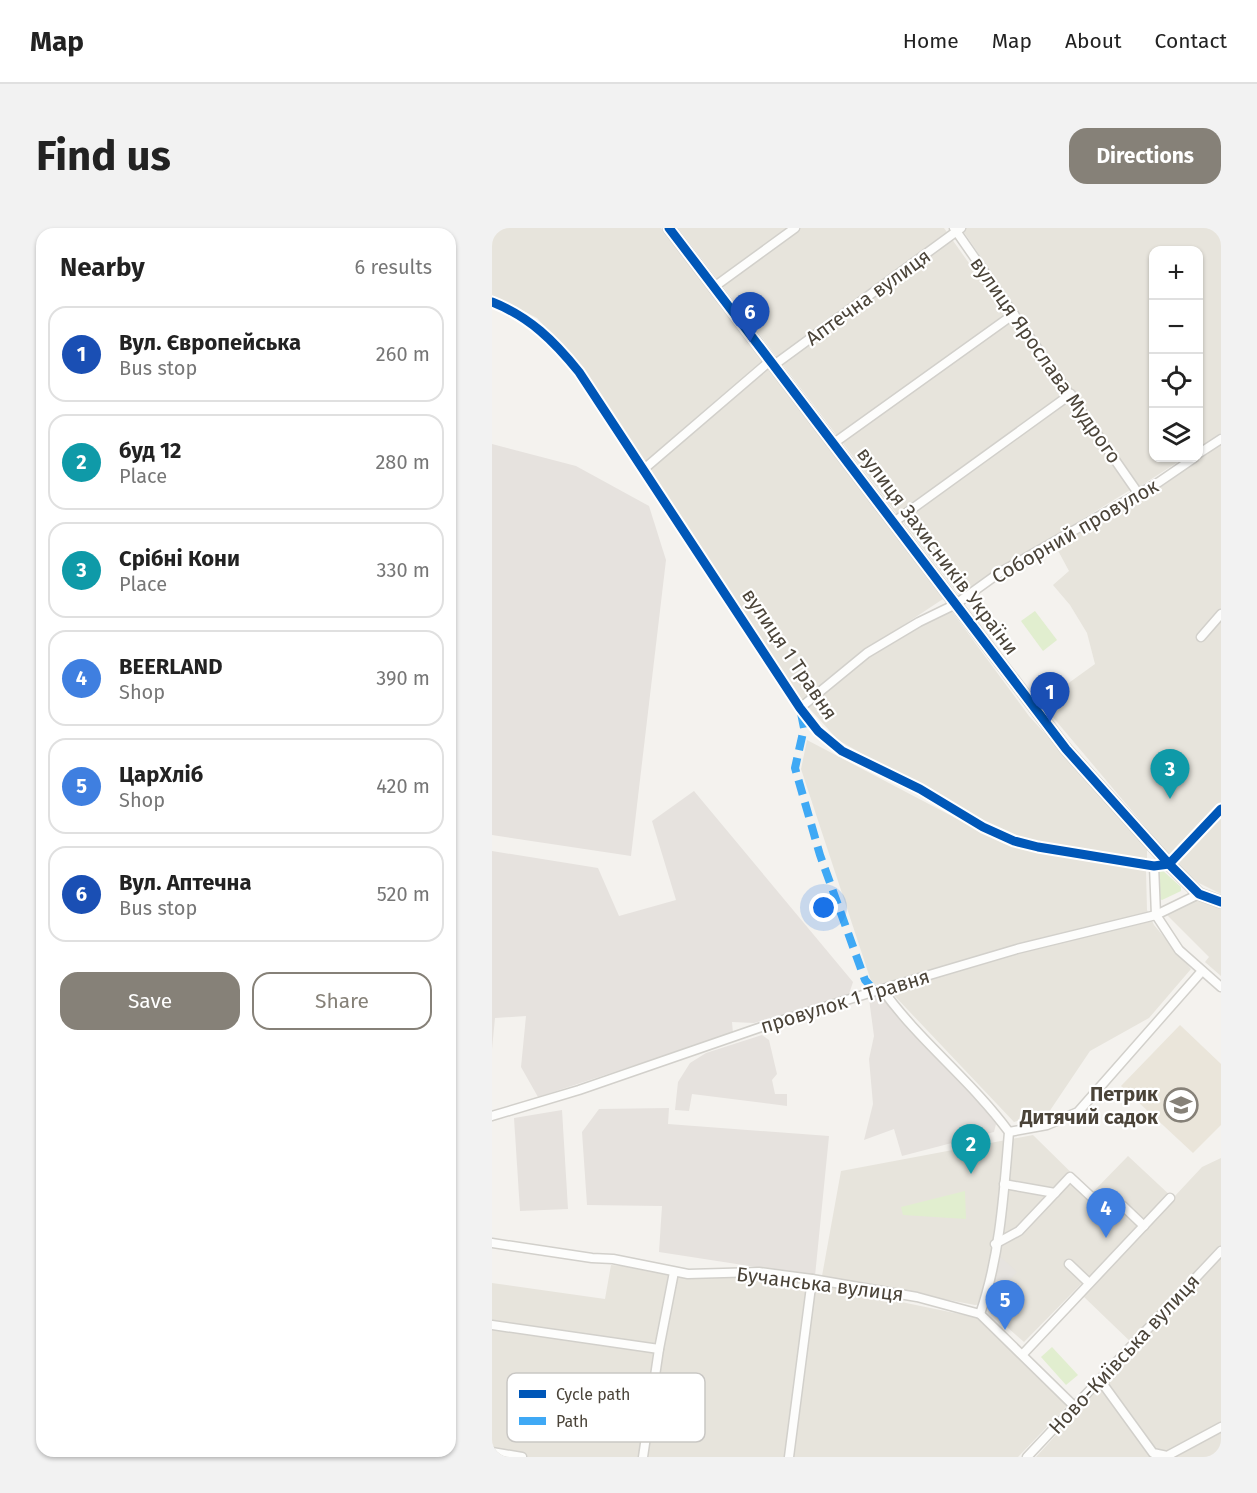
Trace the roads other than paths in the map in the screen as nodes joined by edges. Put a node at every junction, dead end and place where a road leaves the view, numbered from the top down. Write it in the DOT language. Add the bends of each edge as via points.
graph roads {
  1 [pos="669,228"];
  2 [pos="795,228"];
  3 [pos="957,229"];
  4 [pos="714,287"];
  5 [pos="492,302"];
  6 [pos="1014,314"];
  7 [pos="772,363"];
  8 [pos="1071,394"];
  9 [pos="1221,439"];
  10 [pos="834,443"];
  11 [pos="1203,451"];
  12 [pos="1188,462"];
  13 [pos="644,469"];
  14 [pos="1138,493"];
  15 [pos="894,522"];
  16 [pos="956,604"];
  17 [pos="1221,614"];
  18 [pos="1201,637"];
  19 [pos="800,708"];
  20 [pos="1221,809"];
  21 [pos="1169,864"];
  22 [pos="1154,866"];
  23 [pos="1199,894"];
  24 [pos="1221,902"];
  25 [pos="1156,915"];
  26 [pos="1202,971"];
  27 [pos="1221,987"];
  28 [pos="882,989"];
  29 [pos="492,1116"];
  30 [pos="1009,1132"];
  31 [pos="1004,1184"];
  32 [pos="1055,1193"];
  33 [pos="1170,1198"];
  34 [pos="1144,1226"];
  35 [pos="492,1243"];
  36 [pos="995,1244"];
  37 [pos="1221,1251"];
  38 [pos="1069,1264"];
  39 [pos="674,1272"];
  40 [pos="812,1279"];
  41 [pos="1089,1283"];
  42 [pos="980,1314"];
  43 [pos="492,1325"];
  44 [pos="659,1349"];
  45 [pos="1023,1354"];
  46 [pos="655,1373"];
  47 [pos="1100,1380"];
  48 [pos="1075,1407"];
  49 [pos="1221,1427"];
  50 [pos="645,1442"];
  51 [pos="492,1452"];
  52 [pos="522,1457"];
  53 [pos="643,1457"];
  54 [pos="789,1457"];
  55 [pos="1027,1457"];
  1 -- 4 [label="street, вулиця Захисників України"];
  2 -- 4 [label="street"];
  3 -- 6 [label="street, вулиця Ярослава Мудрого"];
  3 -- 7 [label="street, Аптечна вулиця"];
  4 -- 7 [label="street, вулиця Захисників України"];
  5 -- 13 [label="street, вулиця 1 Травня" via="515,311 560,348"];
  6 -- 8 [label="street, вулиця Ярослава Мудрого"];
  6 -- 10 [label="street"];
  7 -- 10 [label="street, вулиця Захисників України"];
  7 -- 13 [label="street, Аптечна вулиця"];
  8 -- 14 [label="street, вулиця Ярослава Мудрого"];
  8 -- 15 [label="street"];
  9 -- 11 [label="street"];
  10 -- 15 [label="street, вулиця Захисників України"];
  12 -- 14 [label="street, Соборний провулок"];
  13 -- 19 [label="street, вулиця 1 Травня"];
  14 -- 16 [label="street, Соборний провулок" via="999,573"];
  15 -- 16 [label="street, вулиця Захисників України"];
  16 -- 19 [label="street, Соборний провулок" via="867,653"];
  16 -- 21 [label="street, вулиця Захисників України" via="1066,749"];
  17 -- 18 [label="street"];
  19 -- 22 [label="street, вулиця 1 Травня" via="842,751 1014,841"];
  20 -- 21 [label="street"];
  21 -- 22 [label="street, вулиця 1 Травня"];
  21 -- 23 [label="street, вулиця Захисників України"];
  22 -- 25 [label="street"];
  23 -- 24 [label="street, вулиця Захисників України"];
  23 -- 25 [label="street, провулок 1 Травня"];
  25 -- 26 [label="street" via="1179,950"];
  25 -- 28 [label="street, провулок 1 Травня" via="1017,949"];
  26 -- 27 [label="street"];
  26 -- 30 [label="street" via="1078,1112 1047,1125"];
  28 -- 29 [label="street, провулок 1 Травня"];
  28 -- 30 [label="street" via="902,1016 986,1100"];
  30 -- 31 [label="street"];
  31 -- 32 [label="street"];
  31 -- 36 [label="street"];
  32 -- 34 [label="street" via="1070,1177 1113,1217 1122,1206"];
  32 -- 36 [label="street" via="1019,1231"];
  33 -- 34 [label="street"];
  34 -- 41 [label="street"];
  35 -- 39 [label="street, Бучанська вулиця" via="613,1258"];
  36 -- 42 [label="street" via="988,1293"];
  37 -- 47 [label="street, Ново-Київська вулиця"];
  38 -- 41 [label="street"];
  39 -- 40 [label="street, Бучанська вулиця" via="759,1272"];
  39 -- 44 [label="street"];
  40 -- 42 [label="street, Бучанська вулиця" via="917,1297"];
  40 -- 54 [label="street"];
  41 -- 45 [label="street"];
  42 -- 45 [label="street, Бучанська вулиця"];
  43 -- 44 [label="street"];
  44 -- 46 [label="street"];
  45 -- 48 [label="street, Бучанська вулиця"];
  47 -- 48 [label="street, Ново-Київська вулиця"];
  47 -- 49 [label="street" via="1153,1453 1167,1456"];
  48 -- 55 [label="street, Ново-Київська вулиця"];
  50 -- 53 [label="street"];
  51 -- 52 [label="street"];
}
